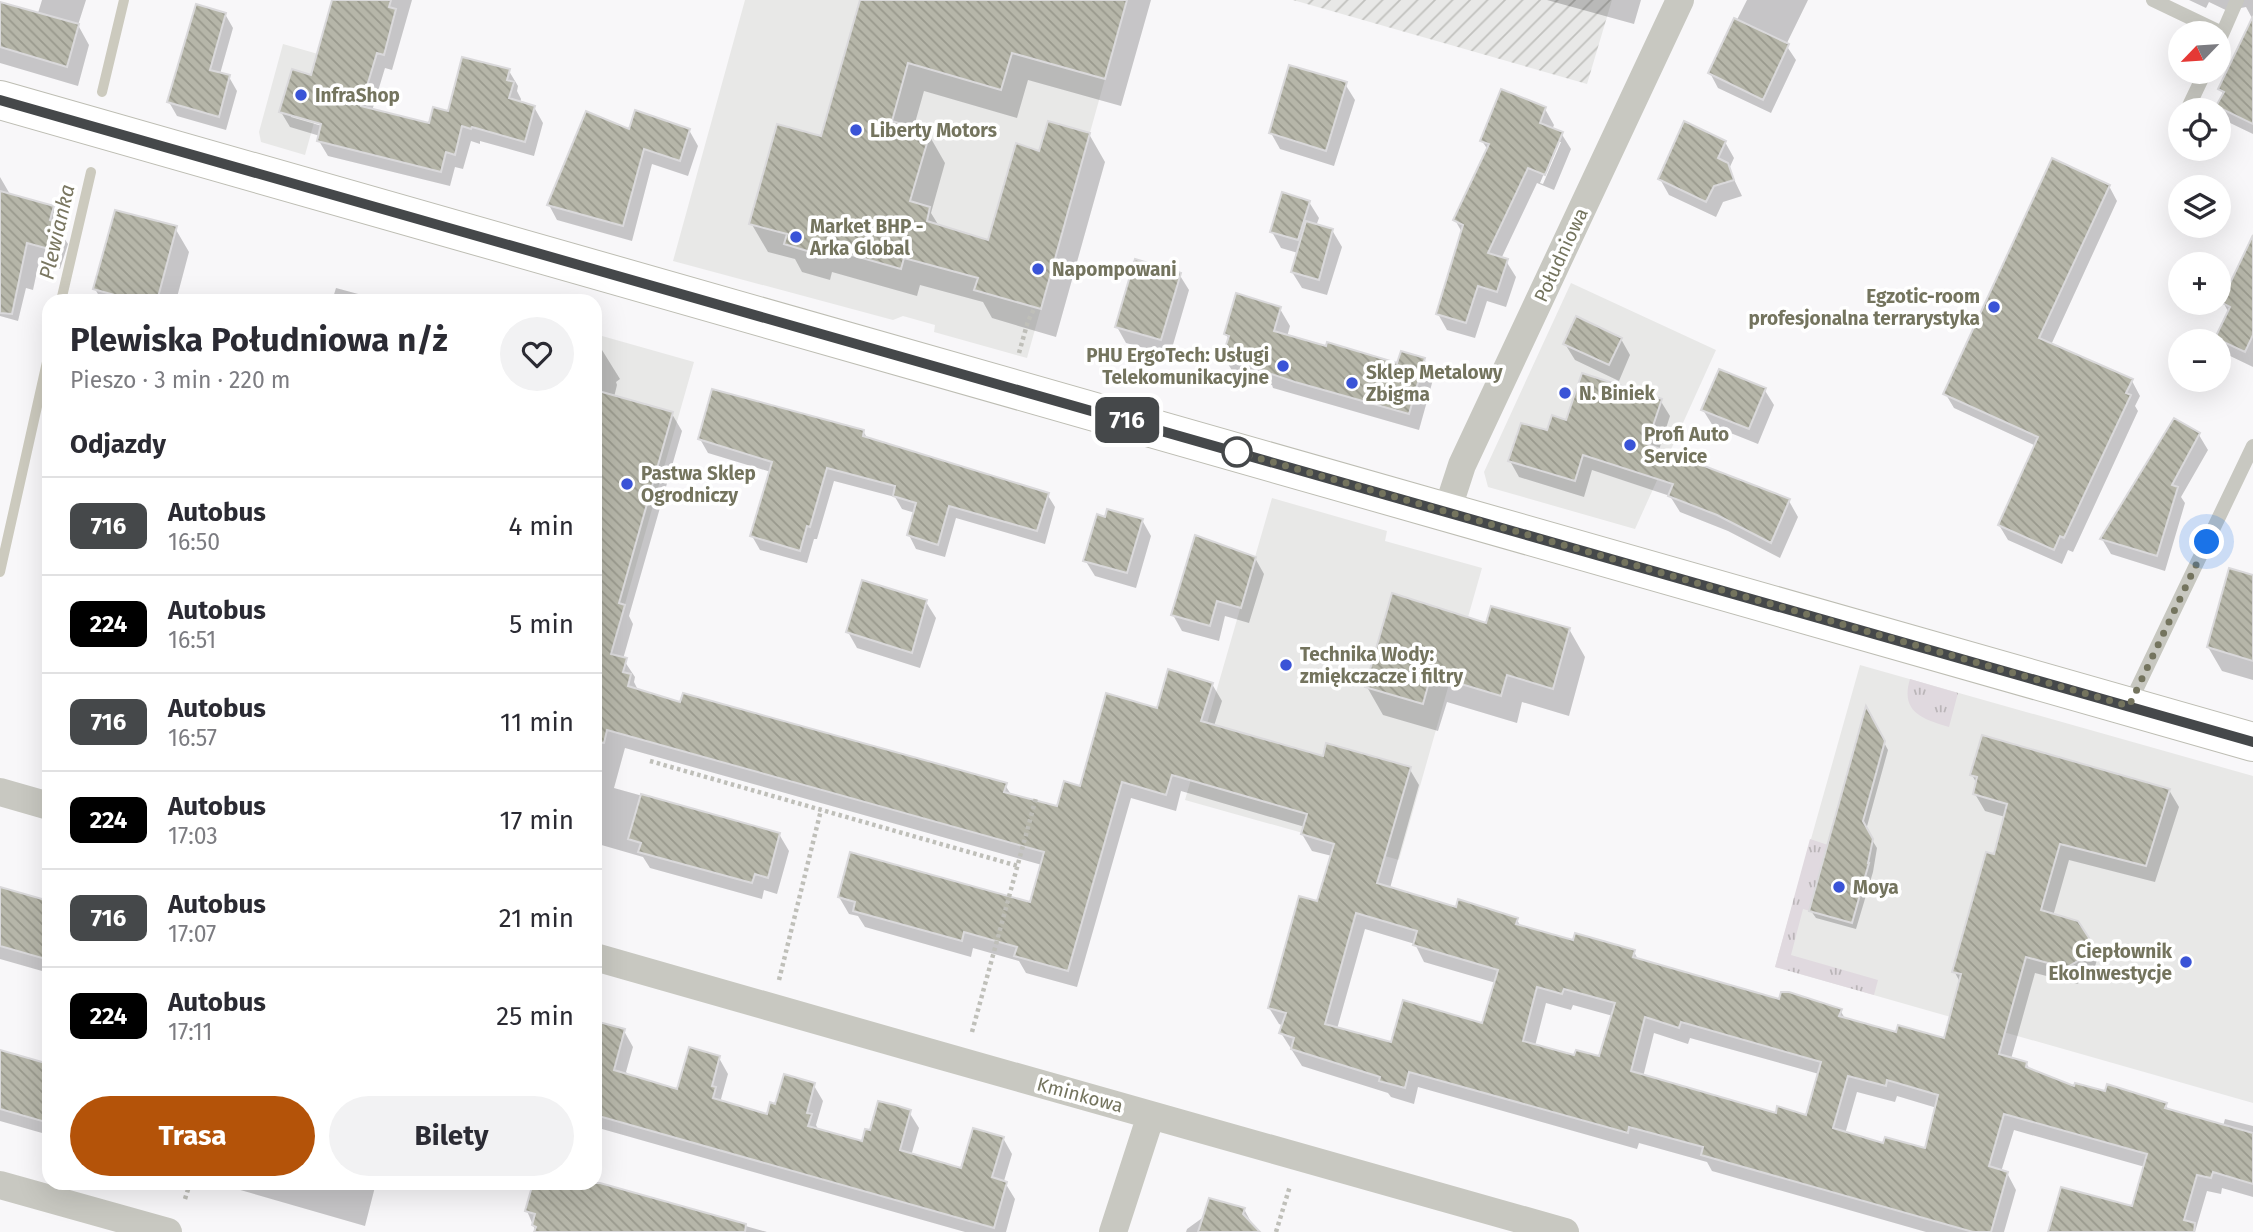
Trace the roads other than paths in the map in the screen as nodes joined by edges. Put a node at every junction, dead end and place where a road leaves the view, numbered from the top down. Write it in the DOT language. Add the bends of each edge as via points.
graph roads {
  1 [pos="1679,0"];
  2 [pos="2153,0"];
  3 [pos="2237,0"];
  4 [pos="2192,21"];
  5 [pos="2228,21"];
  6 [pos="0,100"];
  7 [pos="2253,446"];
  8 [pos="1447,511"];
  9 [pos="2129,706"];
  10 [pos="2253,741"];
  11 [pos="0,792"];
  12 [pos="42,804"];
  13 [pos="602,959"];
  14 [pos="1151,1115"];
  15 [pos="0,1185"];
  16 [pos="168,1232"];
  17 [pos="1113,1232"];
  18 [pos="1564,1232"];
  1 -- 8 [label="street, Południowa" via="1462,465"];
  2 -- 4 [label="lane"];
  3 -- 5 [label="lane"];
  6 -- 8 [label="street"];
  7 -- 9 [label="lane"];
  8 -- 9 [label="street"];
  9 -- 10 [label="street"];
  11 -- 12 [label="street"];
  13 -- 14 [label="street, Kminkowa"];
  14 -- 17 [label="street"];
  14 -- 18 [label="street, Kminkowa"];
  15 -- 16 [label="street"];
}
